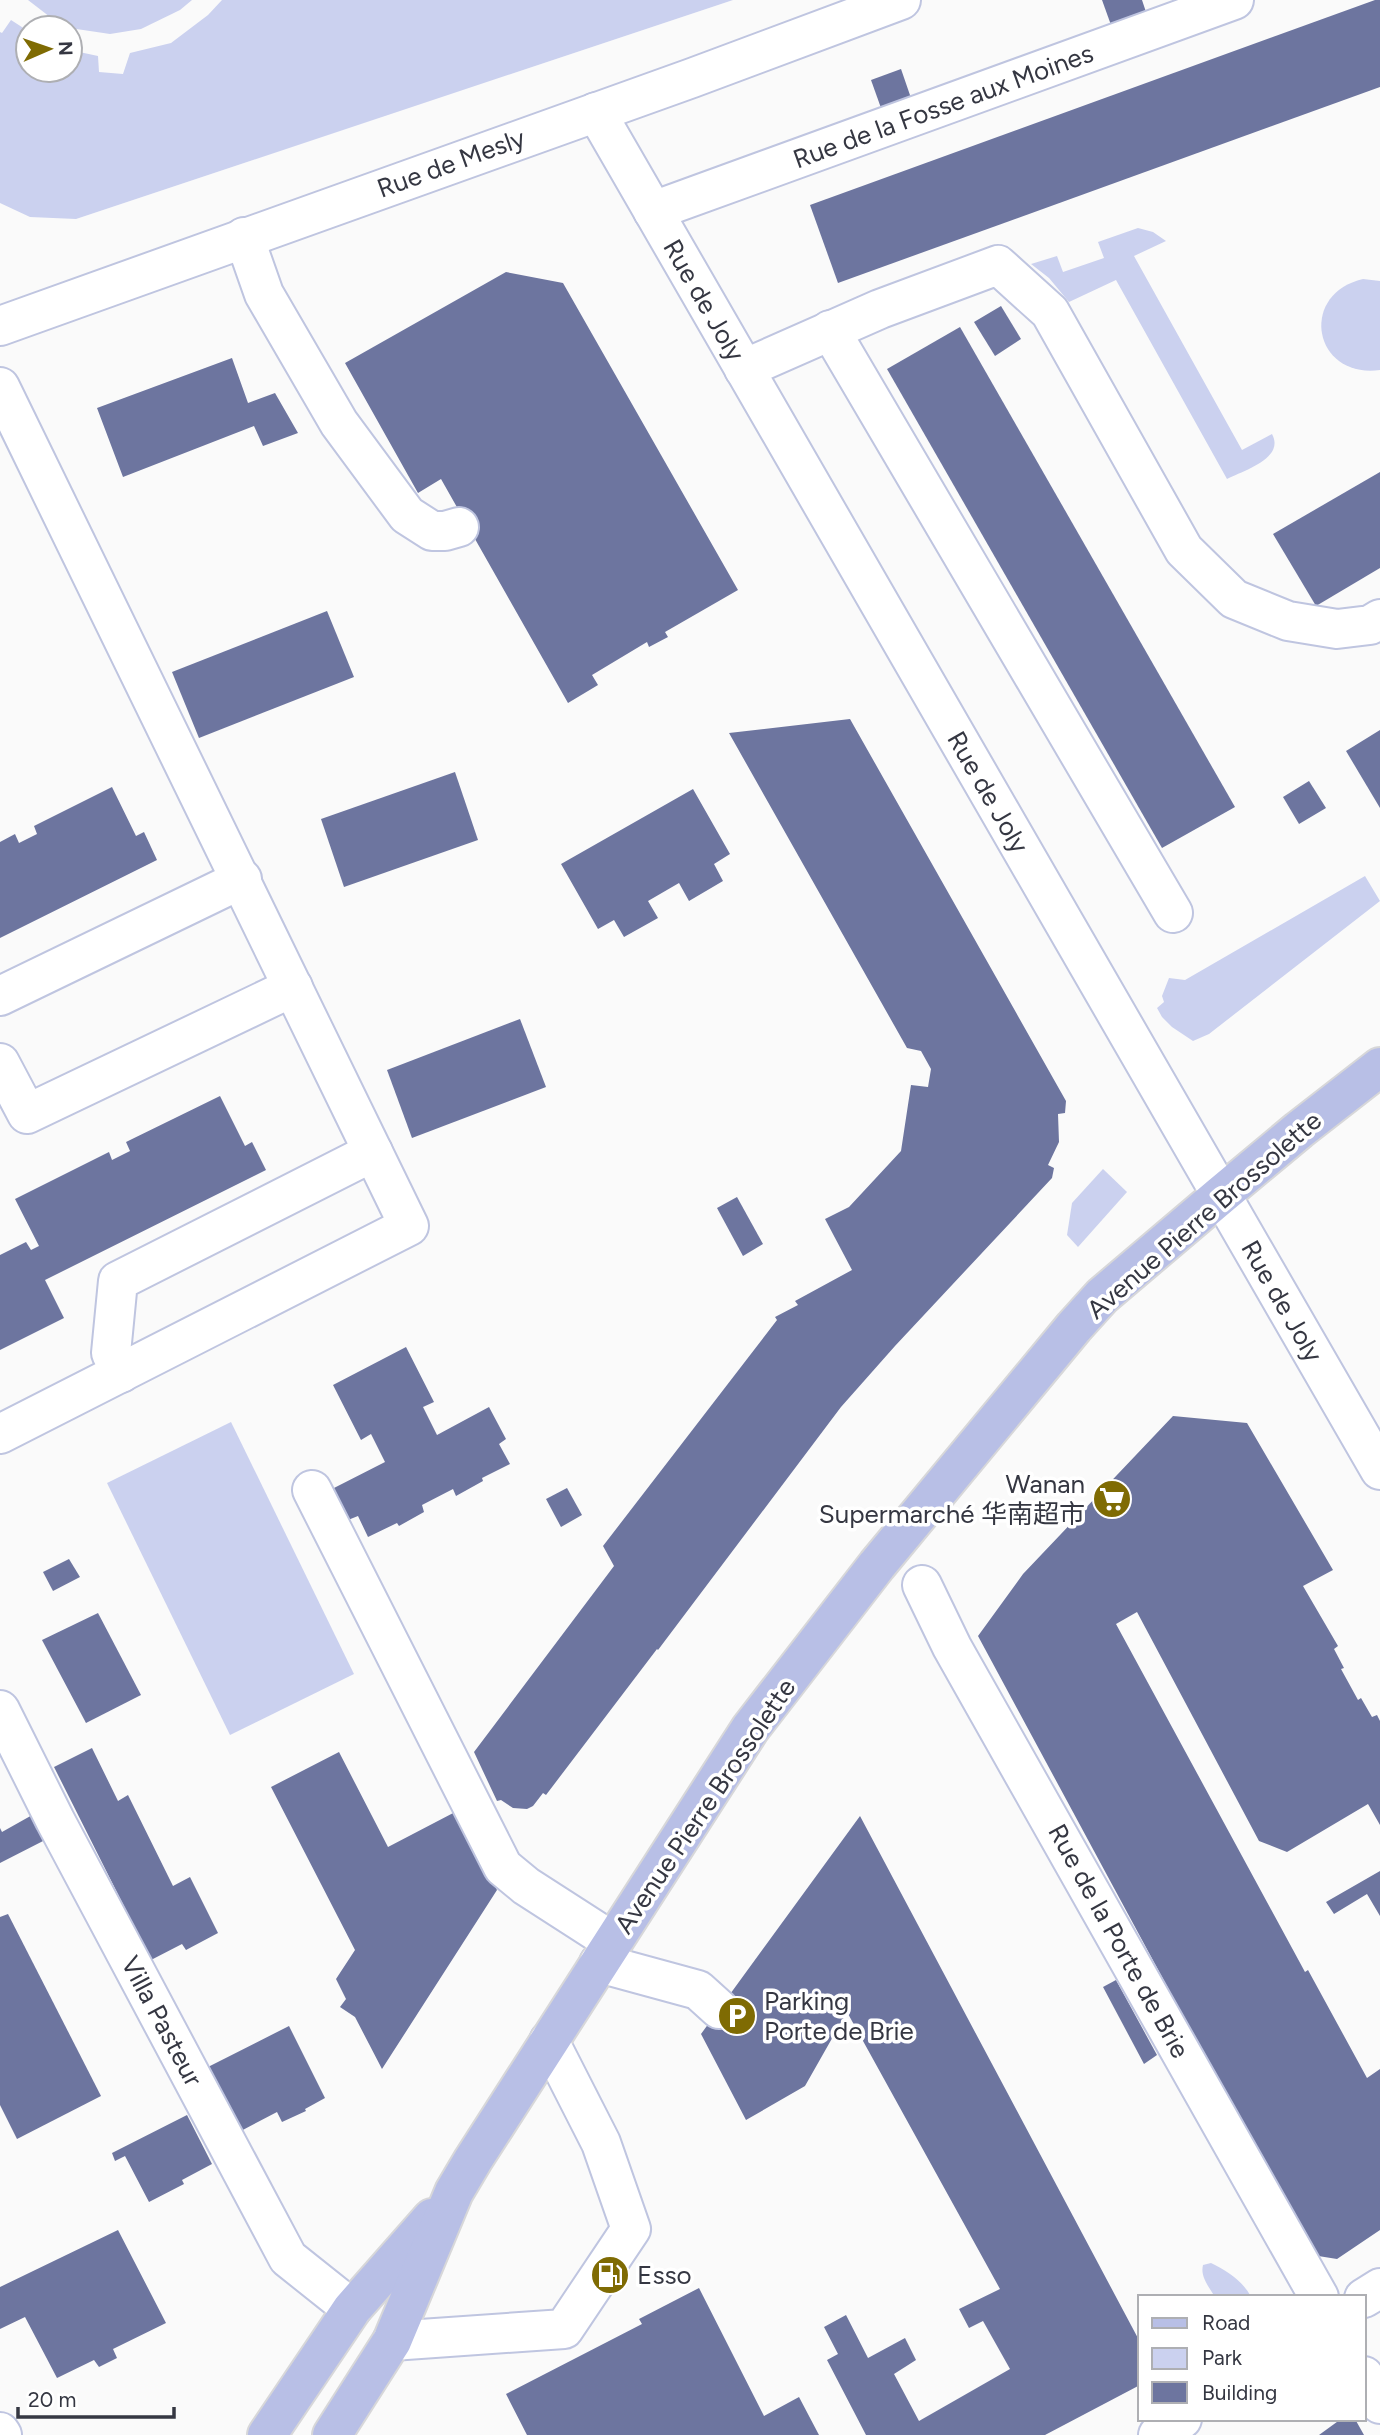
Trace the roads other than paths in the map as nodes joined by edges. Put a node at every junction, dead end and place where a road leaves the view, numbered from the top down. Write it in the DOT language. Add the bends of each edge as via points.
graph roads {
  1 [pos="901,0"];
  2 [pos="1234,0"];
  3 [pos="596,112"];
  4 [pos="653,211"];
  5 [pos="244,237"];
  6 [pos="0,326"];
  7 [pos="830,330"];
  8 [pos="744,369"];
  9 [pos="0,387"];
  10 [pos="459,527"];
  11 [pos="1380,619"];
  12 [pos="242,879"];
  13 [pos="1173,913"];
  14 [pos="293,987"];
  15 [pos="0,996"];
  16 [pos="0,1063"];
  17 [pos="1375,1081"];
  18 [pos="373,1152"];
  19 [pos="1221,1195"];
  20 [pos="121,1373"];
  21 [pos="0,1434"];
  22 [pos="1380,1471"];
  23 [pos="312,1490"];
  24 [pos="922,1585"];
  25 [pos="0,1710"];
  26 [pos="606,1952"];
  27 [pos="719,2008"];
  28 [pos="549,2041"];
  29 [pos="454,2192"];
  30 [pos="1318,2295"];
  31 [pos="352,2309"];
  32 [pos="392,2342"];
  33 [pos="1366,2380"];
  34 [pos="1380,2404"];
  35 [pos="1179,2421"];
  36 [pos="267,2435"];
  37 [pos="332,2435"];
  38 [pos="1157,2435"];
  1 -- 3 [label="street, Rue de Mesly"];
  2 -- 4 [label="street, Rue de la Fosse aux Moines"];
  3 -- 4 [label="street, Rue de Joly"];
  3 -- 5 [label="street, Rue de Mesly"];
  4 -- 8 [label="street, Rue de Joly"];
  5 -- 6 [label="street, Rue de Mesly"];
  5 -- 10 [label="street" via="264,294 339,423 407,515 432,531"];
  7 -- 8 [label="street"];
  7 -- 11 [label="street" via="998,265 1050,312 1184,550 1234,598 1288,621 1337,629 1370,625"];
  7 -- 13 [label="street"];
  8 -- 19 [label="street, Rue de Joly"];
  9 -- 12 [label="street"];
  12 -- 14 [label="street"];
  12 -- 15 [label="street"];
  14 -- 16 [label="street" via="27,1114"];
  14 -- 18 [label="street"];
  17 -- 19 [label="main road, Avenue Pierre Brossolette"];
  18 -- 20 [label="street" via="118,1280 111,1353"];
  18 -- 20 [label="street" via="409,1226"];
  19 -- 22 [label="street, Rue de Joly"];
  19 -- 26 [label="main road, Avenue Pierre Brossolette" via="1102,1296 877,1565 750,1729"];
  20 -- 21 [label="street"];
  23 -- 26 [label="street" via="503,1867"];
  24 -- 30 [label="street, Rue de la Porte de Brie"];
  25 -- 31 [label="street, Villa Pasteur" via="288,2258"];
  26 -- 27 [label="street" via="698,1990"];
  26 -- 28 [label="main road, Avenue Pierre Brossolette"];
  28 -- 29 [label="main road, Avenue Pierre Brossolette"];
  28 -- 32 [label="street" via="601,2143 631,2229 564,2329"];
  29 -- 31 [label="main road, Avenue Pierre Brossolette"];
  29 -- 32 [label="main road, Avenue Pierre Brossolette"];
  31 -- 36 [label="main road, Avenue Pierre Brossolette"];
  32 -- 37 [label="main road, Avenue Pierre Brossolette"];
  33 -- 34 [label="street"];
  35 -- 38 [label="street"];
}
